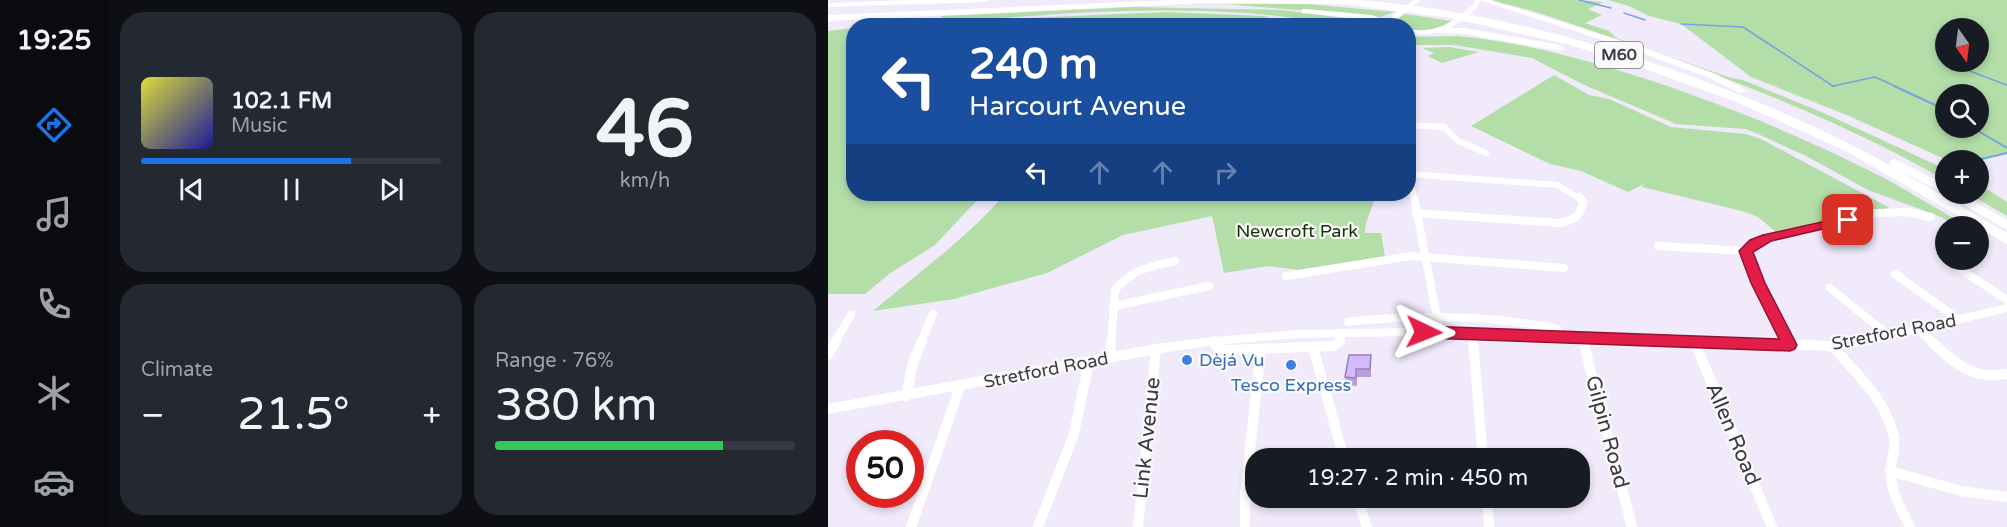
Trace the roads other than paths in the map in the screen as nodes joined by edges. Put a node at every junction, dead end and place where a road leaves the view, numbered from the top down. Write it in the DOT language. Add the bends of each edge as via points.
graph roads {
  1 [pos="985,0"];
  2 [pos="1048,0"];
  3 [pos="1107,0"];
  4 [pos="1331,0"];
  5 [pos="1418,0"];
  6 [pos="1480,0"];
  7 [pos="1383,2"];
  8 [pos="1023,9"];
  9 [pos="828,11"];
  10 [pos="1368,18"];
  11 [pos="1393,18"];
  12 [pos="1441,31"];
  13 [pos="1416,32"];
  14 [pos="1747,94"];
  15 [pos="1416,125"];
  16 [pos="1845,148"];
  17 [pos="1486,153"];
  18 [pos="1416,172"];
  19 [pos="1935,184"];
  20 [pos="1414,201"];
  21 [pos="1970,204"];
  22 [pos="1416,213"];
  23 [pos="1931,217"];
  24 [pos="2007,225"];
  25 [pos="2007,239"];
  26 [pos="1658,246"];
  27 [pos="1746,251"];
  28 [pos="1425,258"];
  29 [pos="1175,261"];
  30 [pos="1564,268"];
  31 [pos="1962,270"];
  32 [pos="1895,274"];
  33 [pos="1286,276"];
  34 [pos="1209,286"];
  35 [pos="1830,288"];
  36 [pos="2007,300"];
  37 [pos="1114,306"];
  38 [pos="2007,308"];
  39 [pos="933,314"];
  40 [pos="1437,314"];
  41 [pos="850,315"];
  42 [pos="1958,319"];
  43 [pos="1344,327"];
  44 [pos="1917,329"];
  45 [pos="1440,333"];
  46 [pos="1472,334"];
  47 [pos="1563,336"];
  48 [pos="1889,336"];
  49 [pos="1582,337"];
  50 [pos="1213,341"];
  51 [pos="1694,341"];
  52 [pos="1790,345"];
  53 [pos="1832,346"];
  54 [pos="1313,347"];
  55 [pos="1156,349"];
  56 [pos="1261,349"];
  57 [pos="828,355"];
  58 [pos="1110,357"];
  59 [pos="1089,362"];
  60 [pos="2007,374"];
  61 [pos="960,387"];
  62 [pos="906,396"];
  63 [pos="828,409"];
  64 [pos="1341,448"];
  65 [pos="1482,448"];
  66 [pos="1890,471"];
  67 [pos="2007,497"];
  68 [pos="1361,508"];
  69 [pos="1488,508"];
  70 [pos="910,527"];
  71 [pos="1038,527"];
  72 [pos="1138,527"];
  73 [pos="1245,527"];
  74 [pos="1367,527"];
  75 [pos="1489,527"];
  76 [pos="1632,527"];
  77 [pos="1772,527"];
  78 [pos="1910,527"];
  1 -- 9 [label="highway"];
  2 -- 9 [label="highway"];
  3 -- 9 [label="highway" via="939,10"];
  4 -- 7 [label="highway, M60"];
  5 -- 11 [label="main road"];
  6 -- 12 [label="main road"];
  6 -- 14 [label="highway, M60" via="1655,56 1722,80"];
  7 -- 8 [label="highway, M60" via="1213,0"];
  7 -- 14 [label="highway, M60" via="1487,16 1593,40"];
  7 -- 16 [label="highway, M60" via="1604,51 1724,93"];
  8 -- 9 [label="highway, M60"];
  8 -- 10 [label="highway, M60" via="1230,5"];
  12 -- 13 [label="main road"];
  12 -- 16 [label="highway, M60" via="1465,31 1569,50 1653,72 1732,99"];
  14 -- 19 [label="highway, M60" via="1859,144"];
  15 -- 17 [label="street" via="1444,127 1458,141"];
  16 -- 25 [label="highway, M60"];
  18 -- 22 [label="street" via="1557,185 1583,201 1576,219 1560,223"];
  20 -- 22 [label="street"];
  21 -- 24 [label="highway"];
  22 -- 28 [label="street"];
  23 -- 27 [label="street" via="1882,212 1767,238"];
  26 -- 27 [label="street"];
  27 -- 52 [label="street"];
  28 -- 30 [label="street"];
  28 -- 33 [label="street" via="1411,256"];
  28 -- 40 [label="street"];
  29 -- 37 [label="street" via="1120,282"];
  31 -- 36 [label="street"];
  32 -- 42 [label="street"];
  34 -- 37 [label="street"];
  35 -- 48 [label="street"];
  37 -- 58 [label="street"];
  38 -- 42 [label="main road, Stretford Road"];
  39 -- 62 [label="street" via="913,363"];
  40 -- 43 [label="street, Stretford Road"];
  40 -- 45 [label="street"];
  40 -- 47 [label="street, Stretford Road" via="1523,322 1557,329"];
  41 -- 57 [label="street"];
  42 -- 44 [label="main road, Stretford Road"];
  43 -- 45 [label="main road, Stretford Road"];
  43 -- 50 [label="main road, Stretford Road"];
  43 -- 54 [label="street, Stretford Road" via="1336,345"];
  44 -- 48 [label="main road, Stretford Road"];
  44 -- 60 [label="street" via="1963,370 1985,377"];
  45 -- 46 [label="main road, Stretford Road"];
  46 -- 47 [label="main road, Stretford Road"];
  46 -- 65 [label="street"];
  47 -- 49 [label="main road, Stretford Road"];
  48 -- 53 [label="main road, Stretford Road"];
  49 -- 51 [label="main road, Stretford Road"];
  49 -- 76 [label="street, Gilpin Road"];
  50 -- 55 [label="main road, Stretford Road"];
  50 -- 56 [label="street, Stretford Road" via="1221,349"];
  51 -- 52 [label="main road, Stretford Road"];
  51 -- 77 [label="street, Allen Road"];
  52 -- 53 [label="main road, Stretford Road"];
  53 -- 66 [label="street" via="1875,395 1888,418 1895,440"];
  54 -- 56 [label="street, Stretford Road"];
  54 -- 64 [label="street"];
  55 -- 58 [label="main road, Stretford Road"];
  55 -- 72 [label="street, Link Avenue"];
  56 -- 73 [label="street"];
  58 -- 59 [label="main road, Stretford Road"];
  59 -- 61 [label="main road, Stretford Road"];
  59 -- 71 [label="street" via="1074,434"];
  61 -- 62 [label="main road, Stretford Road"];
  61 -- 70 [label="street"];
  62 -- 63 [label="main road, Stretford Road"];
  66 -- 67 [label="street" via="1961,491"];
  66 -- 78 [label="street"];
  68 -- 74 [label="street"];
  69 -- 75 [label="street"];
}
